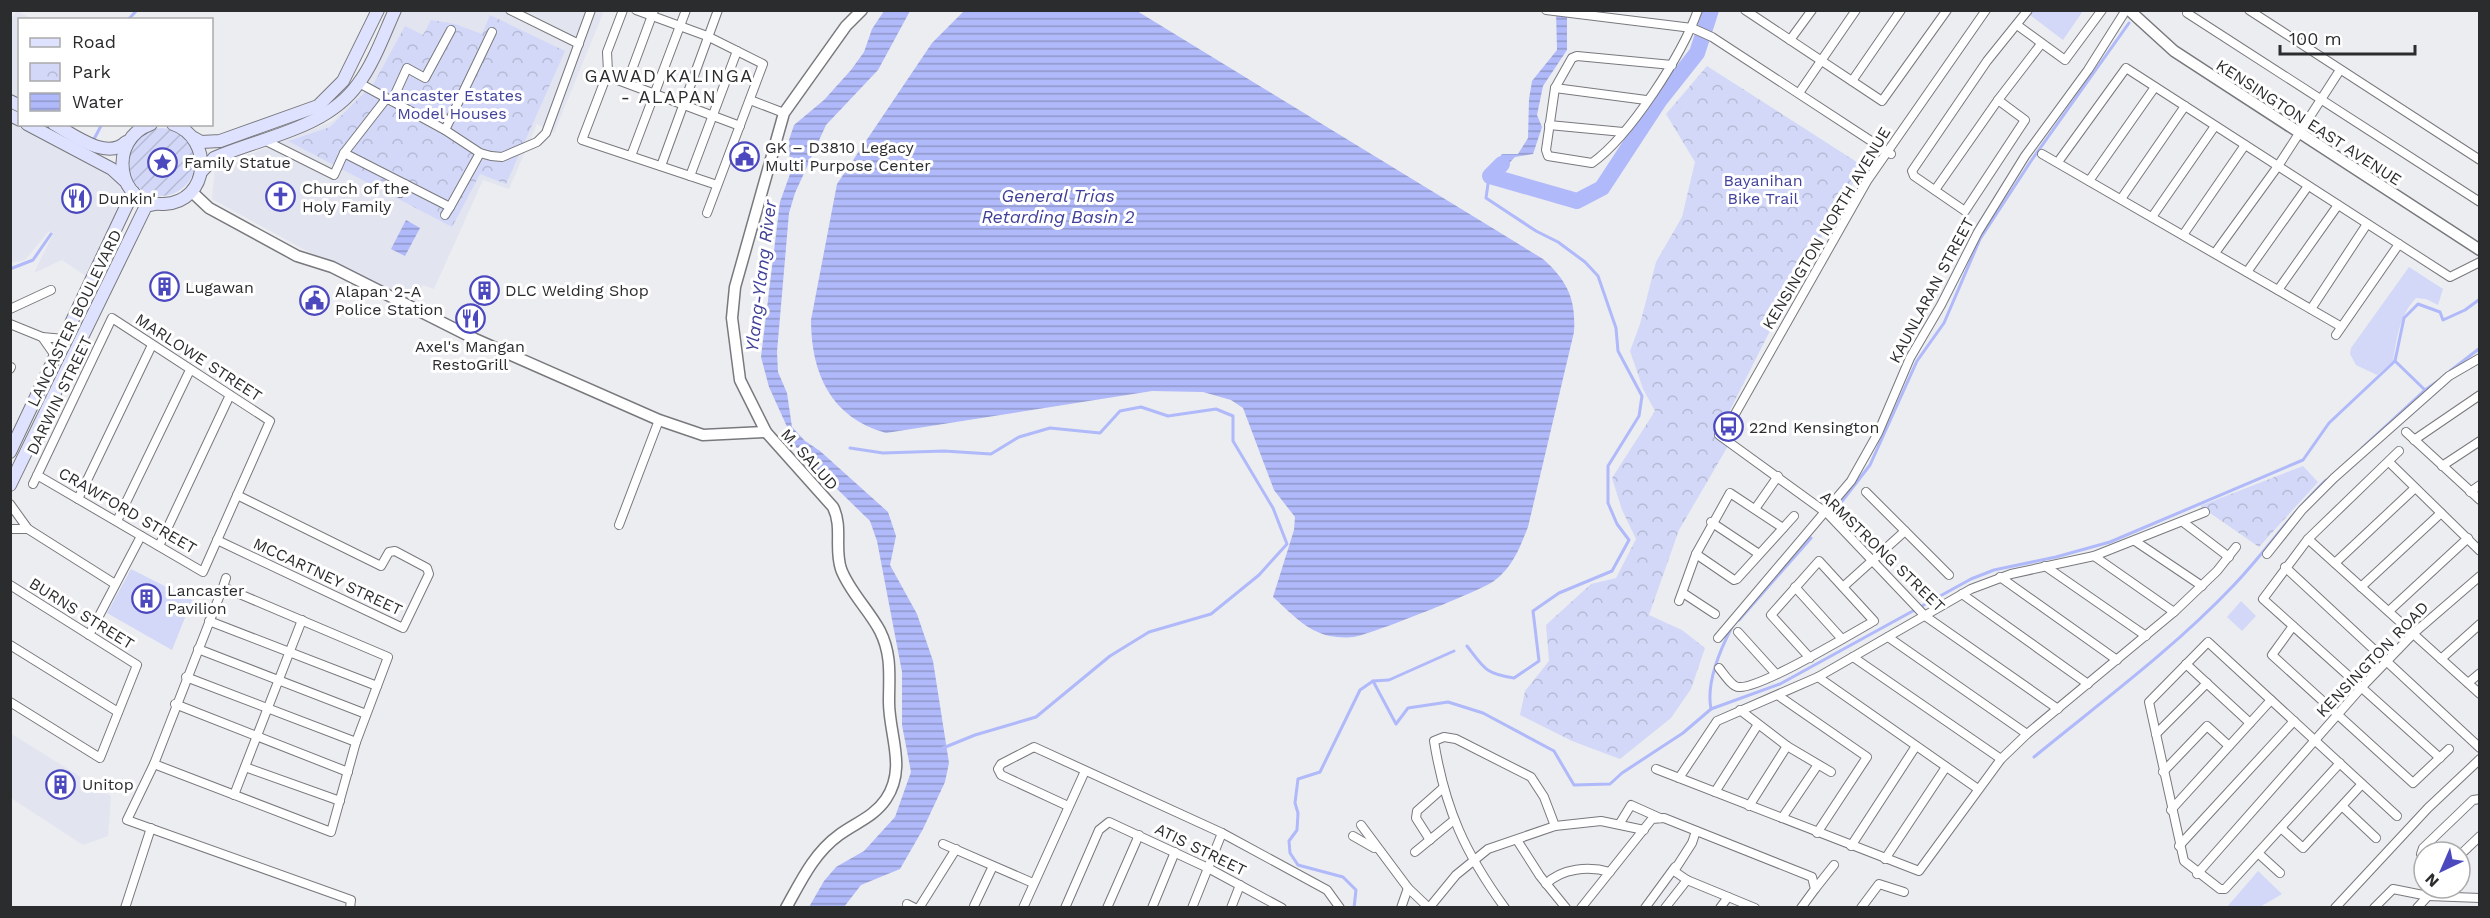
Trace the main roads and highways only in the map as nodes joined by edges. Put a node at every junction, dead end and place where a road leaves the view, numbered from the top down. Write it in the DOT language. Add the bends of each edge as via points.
graph roads {
  1 [pos="378,10"];
  2 [pos="395,10"];
  3 [pos="31,126"];
  4 [pos="58,126"];
  5 [pos="147,126"];
  6 [pos="175,126"];
  7 [pos="194,138"];
  8 [pos="127,142"];
  9 [pos="202,171"];
  10 [pos="125,181"];
  11 [pos="133,192"];
  12 [pos="155,204"];
  13 [pos="10,452"];
  14 [pos="10,485"];
  1 -- 7 [label="main road" via="343,81 318,106 220,141 201,142"];
  2 -- 9 [label="main road" via="359,83 342,103 325,116 214,158"];
  3 -- 10 [label="main road" via="110,167"];
  4 -- 8 [label="main road" via="104,149 117,150"];
  5 -- 8 [label="main road"];
  6 -- 7 [label="main road"];
  7 -- 9 [label="main road" via="202,154"];
  8 -- 10 [label="main road" via="121,168"];
  9 -- 12 [label="main road" via="192,192 175,202"];
  10 -- 11 [label="main road"];
  11 -- 12 [label="main road"];
  11 -- 13 [label="main road, LANCASTER BOULEVARD"];
  12 -- 14 [label="main road, LANCASTER BOULEVARD" via="145,208"];
}
